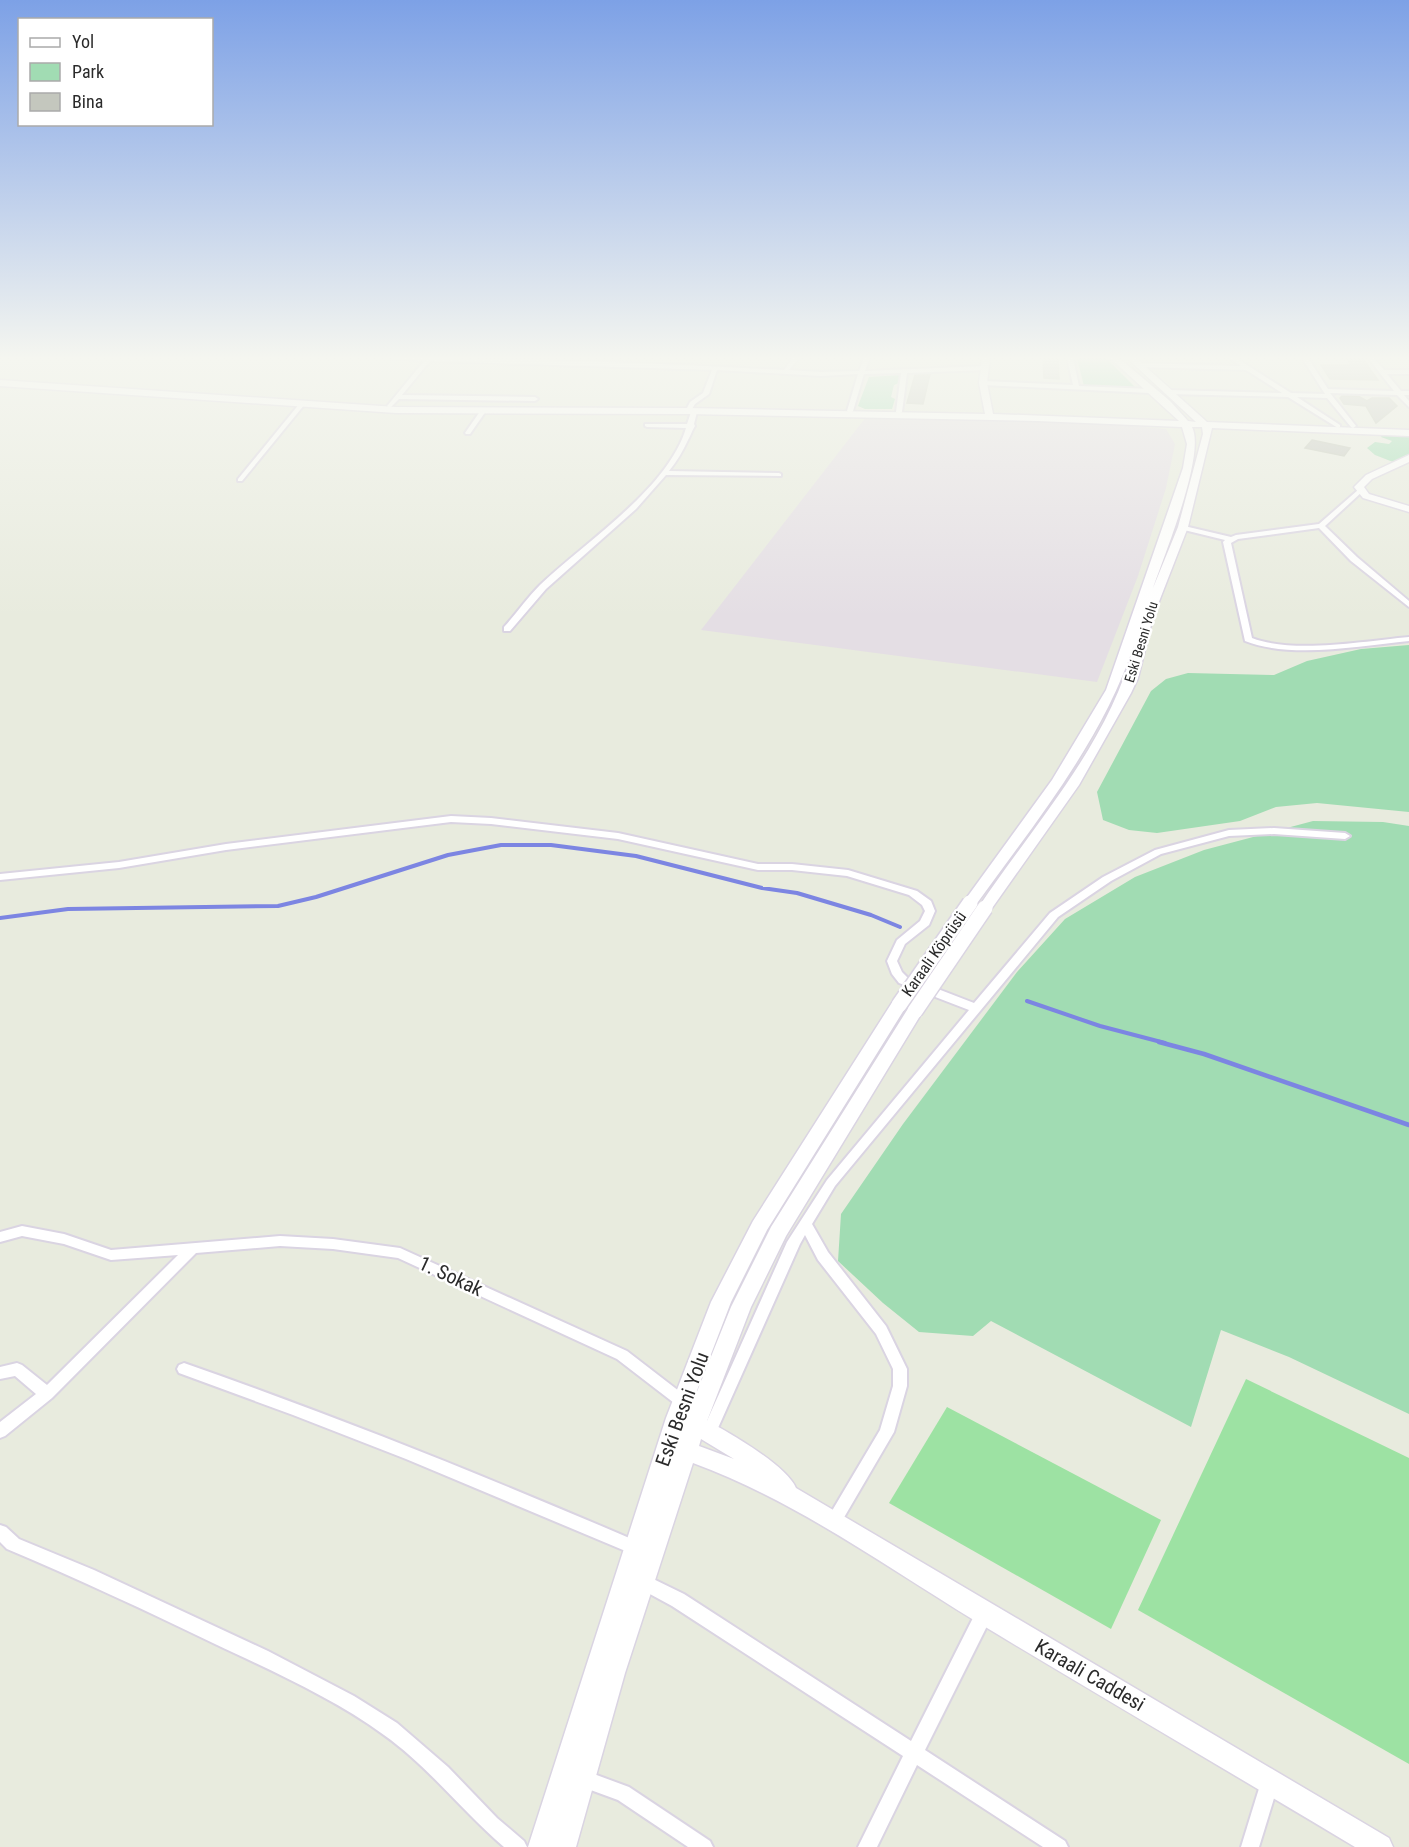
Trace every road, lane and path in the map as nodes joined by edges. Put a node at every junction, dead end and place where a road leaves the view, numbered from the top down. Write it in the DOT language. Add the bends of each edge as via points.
graph roads {
  1 [pos="269,444"];
  2 [pos="682,444"];
  3 [pos="1192,444"];
  4 [pos="1199,444"];
  5 [pos="1409,458"];
  6 [pos="1409,465"];
  7 [pos="667,473"];
  8 [pos="779,475"];
  9 [pos="240,480"];
  10 [pos="1360,491"];
  11 [pos="1409,504"];
  12 [pos="1409,509"];
  13 [pos="1183,526"];
  14 [pos="1321,526"];
  15 [pos="1230,539"];
  16 [pos="1409,604"];
  17 [pos="507,629"];
  18 [pos="1409,639"];
  19 [pos="1345,836"];
  20 [pos="0,877"];
  21 [pos="977,905"];
  22 [pos="907,1008"];
  23 [pos="976,1008"];
  24 [pos="806,1224"];
  25 [pos="0,1238"];
  26 [pos="192,1249"];
  27 [pos="184,1368"];
  28 [pos="0,1373"];
  29 [pos="47,1394"];
  30 [pos="691,1419"];
  31 [pos="0,1431"];
  32 [pos="678,1447"];
  33 [pos="801,1502"];
  34 [pos="834,1521"];
  35 [pos="0,1532"];
  36 [pos="634,1548"];
  37 [pos="643,1582"];
  38 [pos="984,1614"];
  39 [pos="914,1754"];
  40 [pos="584,1779"];
  41 [pos="1270,1781"];
  42 [pos="1357,1841"];
  43 [pos="518,1847"];
  44 [pos="541,1847"];
  45 [pos="563,1847"];
  46 [pos="704,1847"];
  47 [pos="867,1847"];
  48 [pos="1059,1847"];
  49 [pos="1250,1847"];
  50 [pos="1380,1847"];
  1 -- 9 [label="street"];
  2 -- 7 [label="street"];
  3 -- 21 [label="main road, Eski Besni Yolu" via="1188,468 1118,675 1068,765"];
  4 -- 13 [label="main road, Eski Besni Yolu"];
  5 -- 10 [label="main road" via="1369,477 1362,482"];
  6 -- 11 [label="main road" via="1380,480 1373,489"];
  7 -- 8 [label="street"];
  7 -- 17 [label="street" via="543,587"];
  10 -- 12 [label="main road"];
  10 -- 14 [label="street"];
  13 -- 15 [label="street"];
  13 -- 21 [label="main road, Eski Besni Yolu" via="1147,617 1132,678 1118,707 1072,785"];
  14 -- 15 [label="street"];
  14 -- 16 [label="street"];
  15 -- 18 [label="street" via="1227,542 1248,639 1253,643 1297,648"];
  19 -- 23 [label="street" via="1274,831 1229,834 1158,852 1107,879 1054,915"];
  20 -- 23 [label="street" via="119,865 226,846 451,819 578,830 672,846 758,867 848,873 913,893 927,903 930,911 925,923 901,942 892,961 897,974 903,980"];
  21 -- 22 [label="main road, Karaali Köprüsü, bridge"];
  22 -- 30 [label="main road, Eski Besni Yolu" via="764,1256"];
  23 -- 24 [label="street" via="831,1184"];
  24 -- 30 [label="street"];
  24 -- 34 [label="street" via="823,1256 881,1330 900,1369 900,1386 887,1432"];
  25 -- 26 [label="street, 1. Sokak" via="22,1231 64,1239 111,1255"];
  26 -- 29 [label="street"];
  26 -- 30 [label="street, 1. Sokak" via="280,1241 400,1253 622,1355"];
  27 -- 36 [label="street" via="448,1468"];
  28 -- 29 [label="street" via="17,1369"];
  29 -- 31 [label="street"];
  30 -- 32 [label="main road, Eski Besni Yolu"];
  30 -- 33 [label="main road" via="744,1452"];
  32 -- 33 [label="main road" via="706,1456"];
  32 -- 36 [label="main road, Eski Besni Yolu"];
  32 -- 37 [label="main road, Eski Besni Yolu"];
  33 -- 34 [label="main road, Karaali Caddesi"];
  34 -- 38 [label="main road, Karaali Caddesi"];
  35 -- 43 [label="street" via="13,1544 98,1579 348,1702 391,1729"];
  36 -- 44 [label="main road, Eski Besni Yolu"];
  37 -- 39 [label="street" via="678,1600"];
  37 -- 40 [label="main road, Eski Besni Yolu"];
  38 -- 39 [label="street"];
  38 -- 41 [label="main road, Karaali Caddesi"];
  39 -- 47 [label="street"];
  39 -- 48 [label="street"];
  40 -- 45 [label="main road, Eski Besni Yolu"];
  40 -- 46 [label="street" via="623,1793"];
  41 -- 42 [label="main road, Karaali Caddesi"];
  41 -- 49 [label="street"];
  42 -- 50 [label="main road, Karaali Caddesi"];
}
